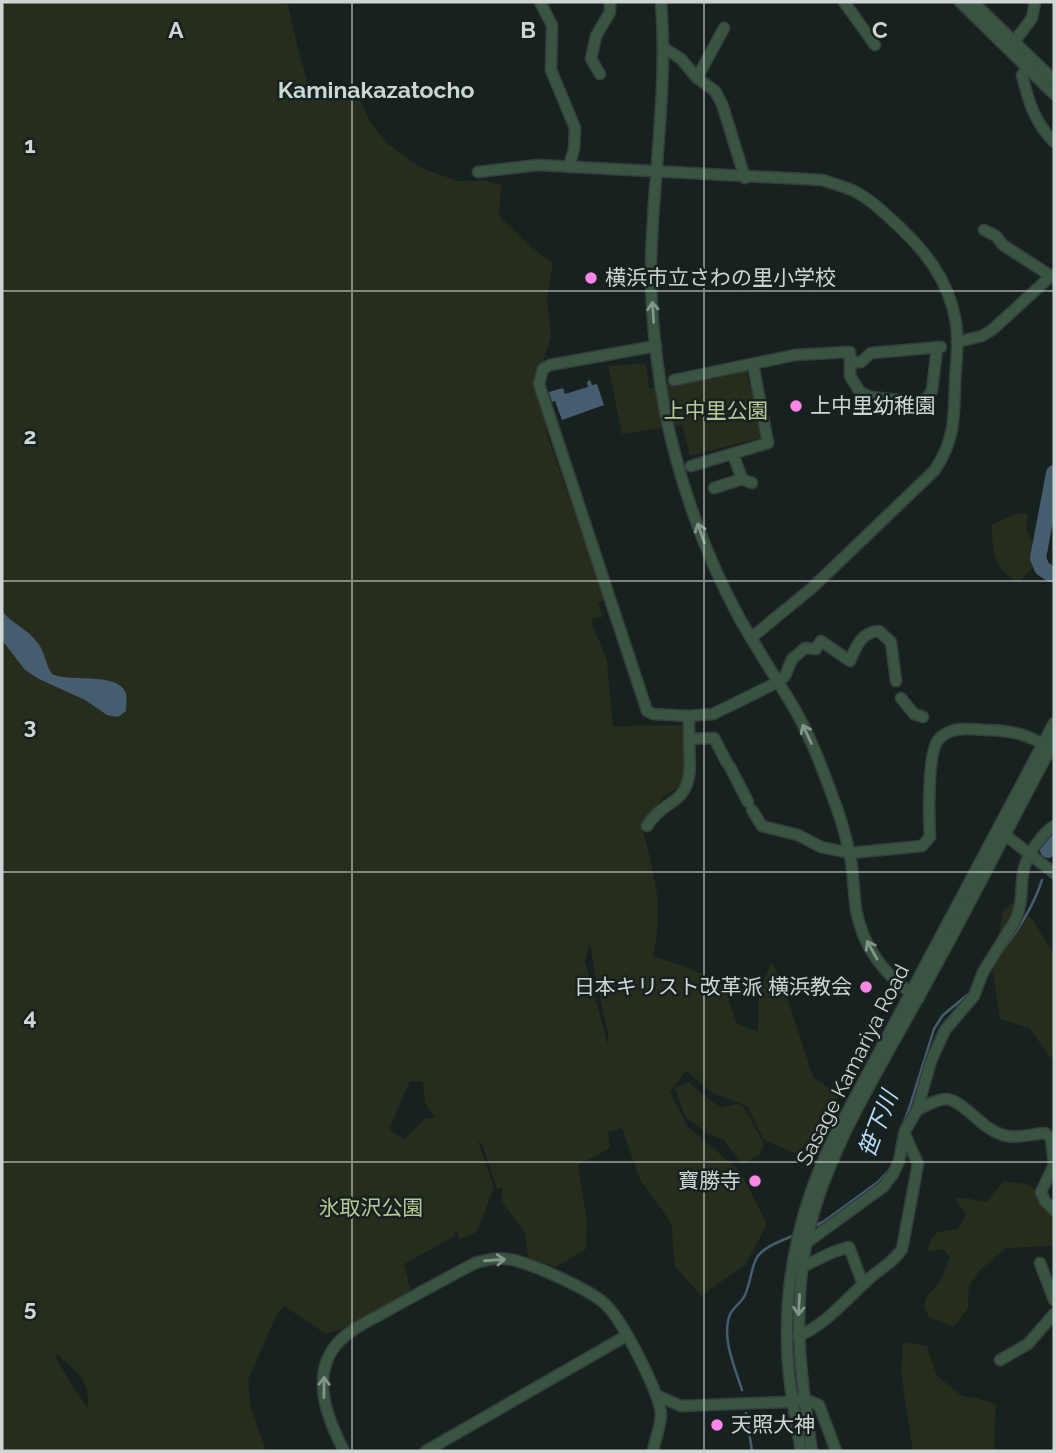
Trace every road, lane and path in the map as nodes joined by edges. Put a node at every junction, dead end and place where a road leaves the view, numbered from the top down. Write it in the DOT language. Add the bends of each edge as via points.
graph roads {
  1 [pos="540,2"];
  2 [pos="610,2"];
  3 [pos="661,2"];
  4 [pos="844,2"];
  5 [pos="960,2"];
  6 [pos="973,2"];
  7 [pos="1035,2"];
  8 [pos="724,28"];
  9 [pos="1014,42"];
  10 [pos="875,45"];
  11 [pos="664,48"];
  12 [pos="1032,66"];
  13 [pos="600,74"];
  14 [pos="698,78"];
  15 [pos="1054,80"];
  16 [pos="1054,94"];
  17 [pos="1054,142"];
  18 [pos="569,167"];
  19 [pos="478,172"];
  20 [pos="656,172"];
  21 [pos="745,178"];
  22 [pos="984,230"];
  23 [pos="1053,275"];
  24 [pos="957,342"];
  25 [pos="656,346"];
  26 [pos="850,362"];
  27 [pos="753,364"];
  28 [pos="674,380"];
  29 [pos="733,454"];
  30 [pos="691,466"];
  31 [pos="713,488"];
  32 [pos="751,638"];
  33 [pos="897,681"];
  34 [pos="778,682"];
  35 [pos="901,698"];
  36 [pos="689,716"];
  37 [pos="923,717"];
  38 [pos="1054,723"];
  39 [pos="689,739"];
  40 [pos="1054,742"];
  41 [pos="1043,745"];
  42 [pos="647,826"];
  43 [pos="1054,826"];
  44 [pos="1001,831"];
  45 [pos="1030,852"];
  46 [pos="850,853"];
  47 [pos="1054,873"];
  48 [pos="915,996"];
  49 [pos="917,1110"];
  50 [pos="905,1135"];
  51 [pos="1054,1165"];
  52 [pos="1054,1210"];
  53 [pos="803,1241"];
  54 [pos="1040,1263"];
  55 [pos="802,1267"];
  56 [pos="863,1284"];
  57 [pos="1054,1300"];
  58 [pos="1054,1314"];
  59 [pos="626,1336"];
  60 [pos="798,1336"];
  61 [pos="1000,1360"];
  62 [pos="658,1396"];
  63 [pos="804,1399"];
  64 [pos="793,1401"];
  65 [pos="681,1406"];
  66 [pos="661,1418"];
  67 [pos="344,1451"];
  68 [pos="426,1451"];
  69 [pos="653,1451"];
  70 [pos="801,1451"];
  71 [pos="812,1451"];
  72 [pos="836,1451"];
  1 -- 18 [label="street" via="552,25 551,70 575,128"];
  2 -- 13 [label="street" via="591,59"];
  3 -- 11 [label="street"];
  4 -- 10 [label="street"];
  5 -- 12 [label="street"];
  6 -- 9 [label="street"];
  7 -- 9 [label="street" via="1032,18"];
  8 -- 14 [label="street"];
  9 -- 12 [label="street"];
  11 -- 14 [label="street"];
  11 -- 20 [label="street"];
  12 -- 15 [label="street"];
  12 -- 16 [label="street"];
  12 -- 17 [label="street" via="1021,75 1037,124"];
  14 -- 21 [label="street" via="715,91 722,104"];
  18 -- 19 [label="street" via="538,165"];
  18 -- 20 [label="street"];
  20 -- 21 [label="street"];
  25 -- 20 [label="street, one-way" via="651,264"];
  21 -- 24 [label="street" via="823,180 874,204 934,264 951,302"];
  22 -- 23 [label="street"];
  23 -- 24 [label="street" via="992,330"];
  24 -- 32 [label="street" via="954,422 948,449 935,470 813,587"];
  32 -- 25 [label="street, one-way" via="704,542 675,457"];
  25 -- 36 [label="street" via="550,365 543,369 539,384 644,705 653,715"];
  26 -- 26 [label="street" via="861,362 871,353 939,347 932,391 916,402 866,395 852,381"];
  26 -- 27 [label="street" via="850,352 795,355"];
  27 -- 28 [label="street"];
  27 -- 29 [label="street" via="768,443"];
  29 -- 30 [label="street"];
  29 -- 31 [label="street" via="747,481"];
  32 -- 34 [label="street"];
  33 -- 34 [label="street" via="892,645 879,631 858,641 850,661 821,641 816,649 805,648"];
  34 -- 36 [label="street" via="713,714"];
  46 -- 34 [label="street, one-way" via="807,733"];
  35 -- 37 [label="street" via="914,714"];
  36 -- 39 [label="street"];
  38 -- 41 [label="street, Sasage Kamariya Road"];
  39 -- 42 [label="street" via="687,787"];
  39 -- 46 [label="street" via="714,738 762,826"];
  40 -- 44 [label="street, Sasage Kamariya Road"];
  41 -- 44 [label="street, Sasage Kamariya Road"];
  41 -- 46 [label="street" via="1007,730 958,729 938,740 928,803 930,837 922,846"];
  43 -- 45 [label="street"];
  44 -- 45 [label="street"];
  44 -- 48 [label="street, Sasage Kamariya Road"];
  45 -- 47 [label="street"];
  45 -- 49 [label="street" via="1024,863 1019,913 980,977 974,996 945,1030"];
  48 -- 46 [label="street, one-way" via="888,974 860,926"];
  48 -- 53 [label="street, Sasage Kamariya Road" via="838,1149"];
  48 -- 53 [label="street, Sasage Kamariya Road" via="819,1167 800,1224"];
  49 -- 50 [label="street"];
  49 -- 51 [label="street" via="948,1099 990,1130 1008,1137 1045,1133 1051,1138"];
  50 -- 53 [label="street" via="899,1161 883,1187"];
  50 -- 56 [label="street" via="918,1164 902,1249"];
  51 -- 52 [label="street" via="1041,1192"];
  53 -- 55 [label="street, Sasage Kamariya Road"];
  53 -- 64 [label="street, Sasage Kamariya Road" via="792,1265 787,1340"];
  54 -- 57 [label="street"];
  55 -- 56 [label="street" via="849,1247"];
  55 -- 60 [label="street, Sasage Kamariya Road, one-way"];
  56 -- 60 [label="street"];
  58 -- 61 [label="street" via="1028,1344"];
  59 -- 62 [label="street"];
  67 -- 59 [label="street, one-way" via="323,1392 325,1369 334,1347 370,1320 475,1263 507,1259 593,1295 606,1304"];
  59 -- 68 [label="street"];
  60 -- 63 [label="street, Sasage Kamariya Road"];
  62 -- 65 [label="street"];
  62 -- 66 [label="street"];
  63 -- 64 [label="street"];
  63 -- 71 [label="street, Sasage Kamariya Road"];
  63 -- 72 [label="street" via="820,1405"];
  64 -- 65 [label="street"];
  64 -- 70 [label="street, Sasage Kamariya Road"];
  65 -- 66 [label="street"];
  66 -- 69 [label="street"];
}
